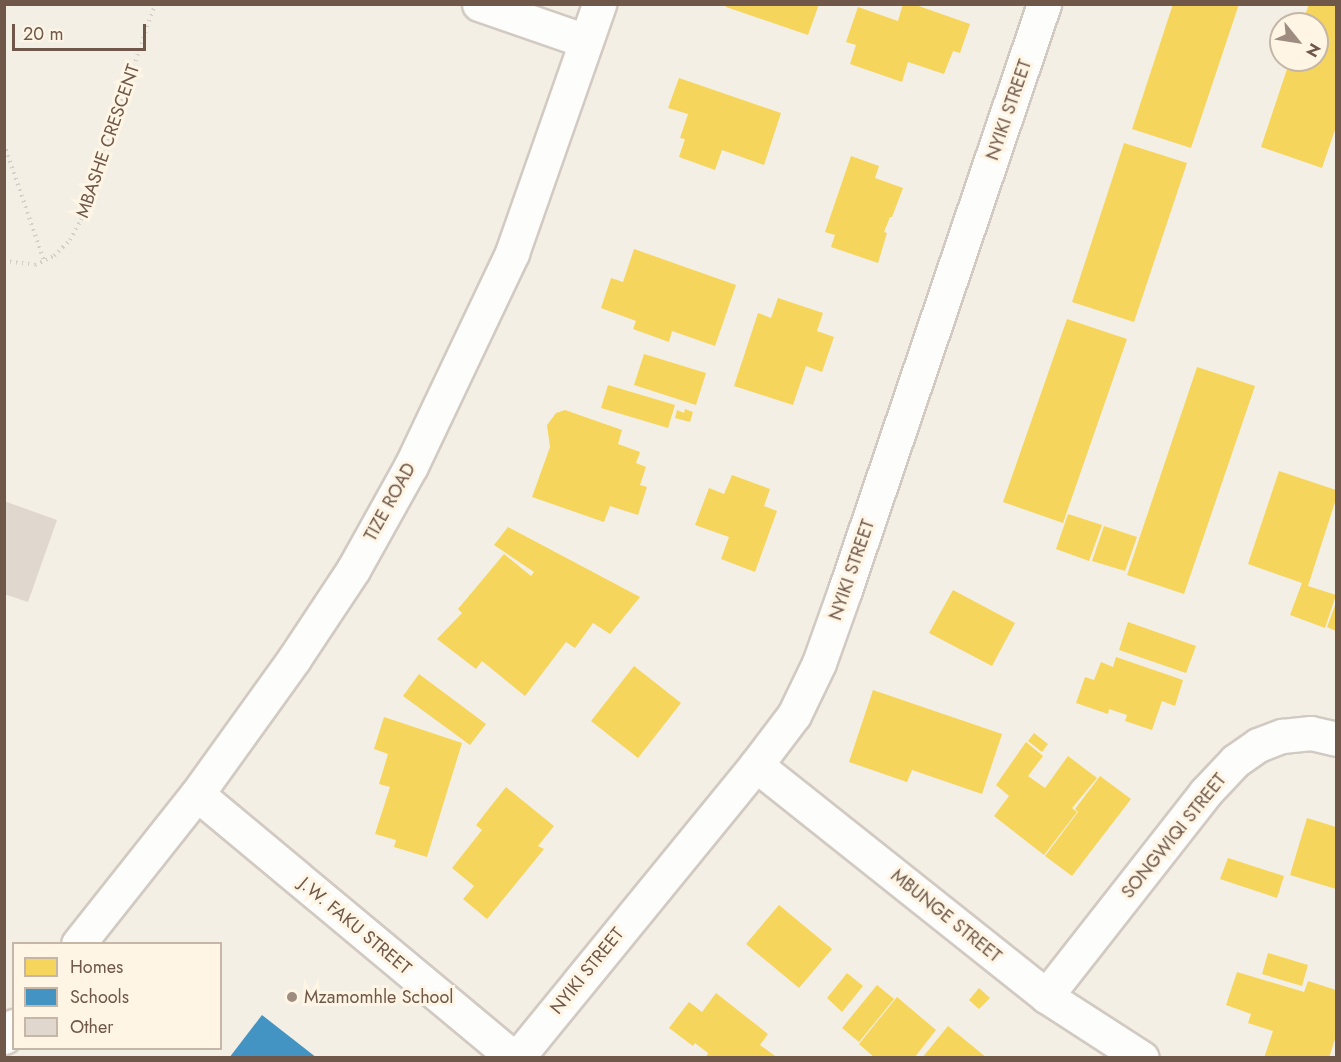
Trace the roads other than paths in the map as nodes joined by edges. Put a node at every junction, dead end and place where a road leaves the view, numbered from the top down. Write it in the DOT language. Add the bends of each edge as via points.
graph roads {
  1 [pos="479,4"];
  2 [pos="599,4"];
  3 [pos="1044,4"];
  4 [pos="586,41"];
  5 [pos="1336,739"];
  6 [pos="756,765"];
  7 [pos="196,794"];
  8 [pos="80,942"];
  9 [pos="1046,996"];
  10 [pos="515,1058"];
  11 [pos="1142,1058"];
  1 -- 4 [label="street"];
  2 -- 4 [label="street, TIZE ROAD"];
  3 -- 6 [label="street, NYIKI STREET" via="819,663 794,715"];
  4 -- 7 [label="street, TIZE ROAD" via="512,253 411,466 353,570"];
  5 -- 9 [label="street, SONGWIQI STREET" via="1311,733 1282,736 1258,745 1235,761 1205,793"];
  6 -- 9 [label="street, MBUNGE STREET"];
  6 -- 10 [label="street, NYIKI STREET"];
  7 -- 8 [label="street, TIZE ROAD"];
  7 -- 10 [label="street, J.W. FAKU STREET"];
  9 -- 11 [label="street, MBUNGE STREET"];
}
